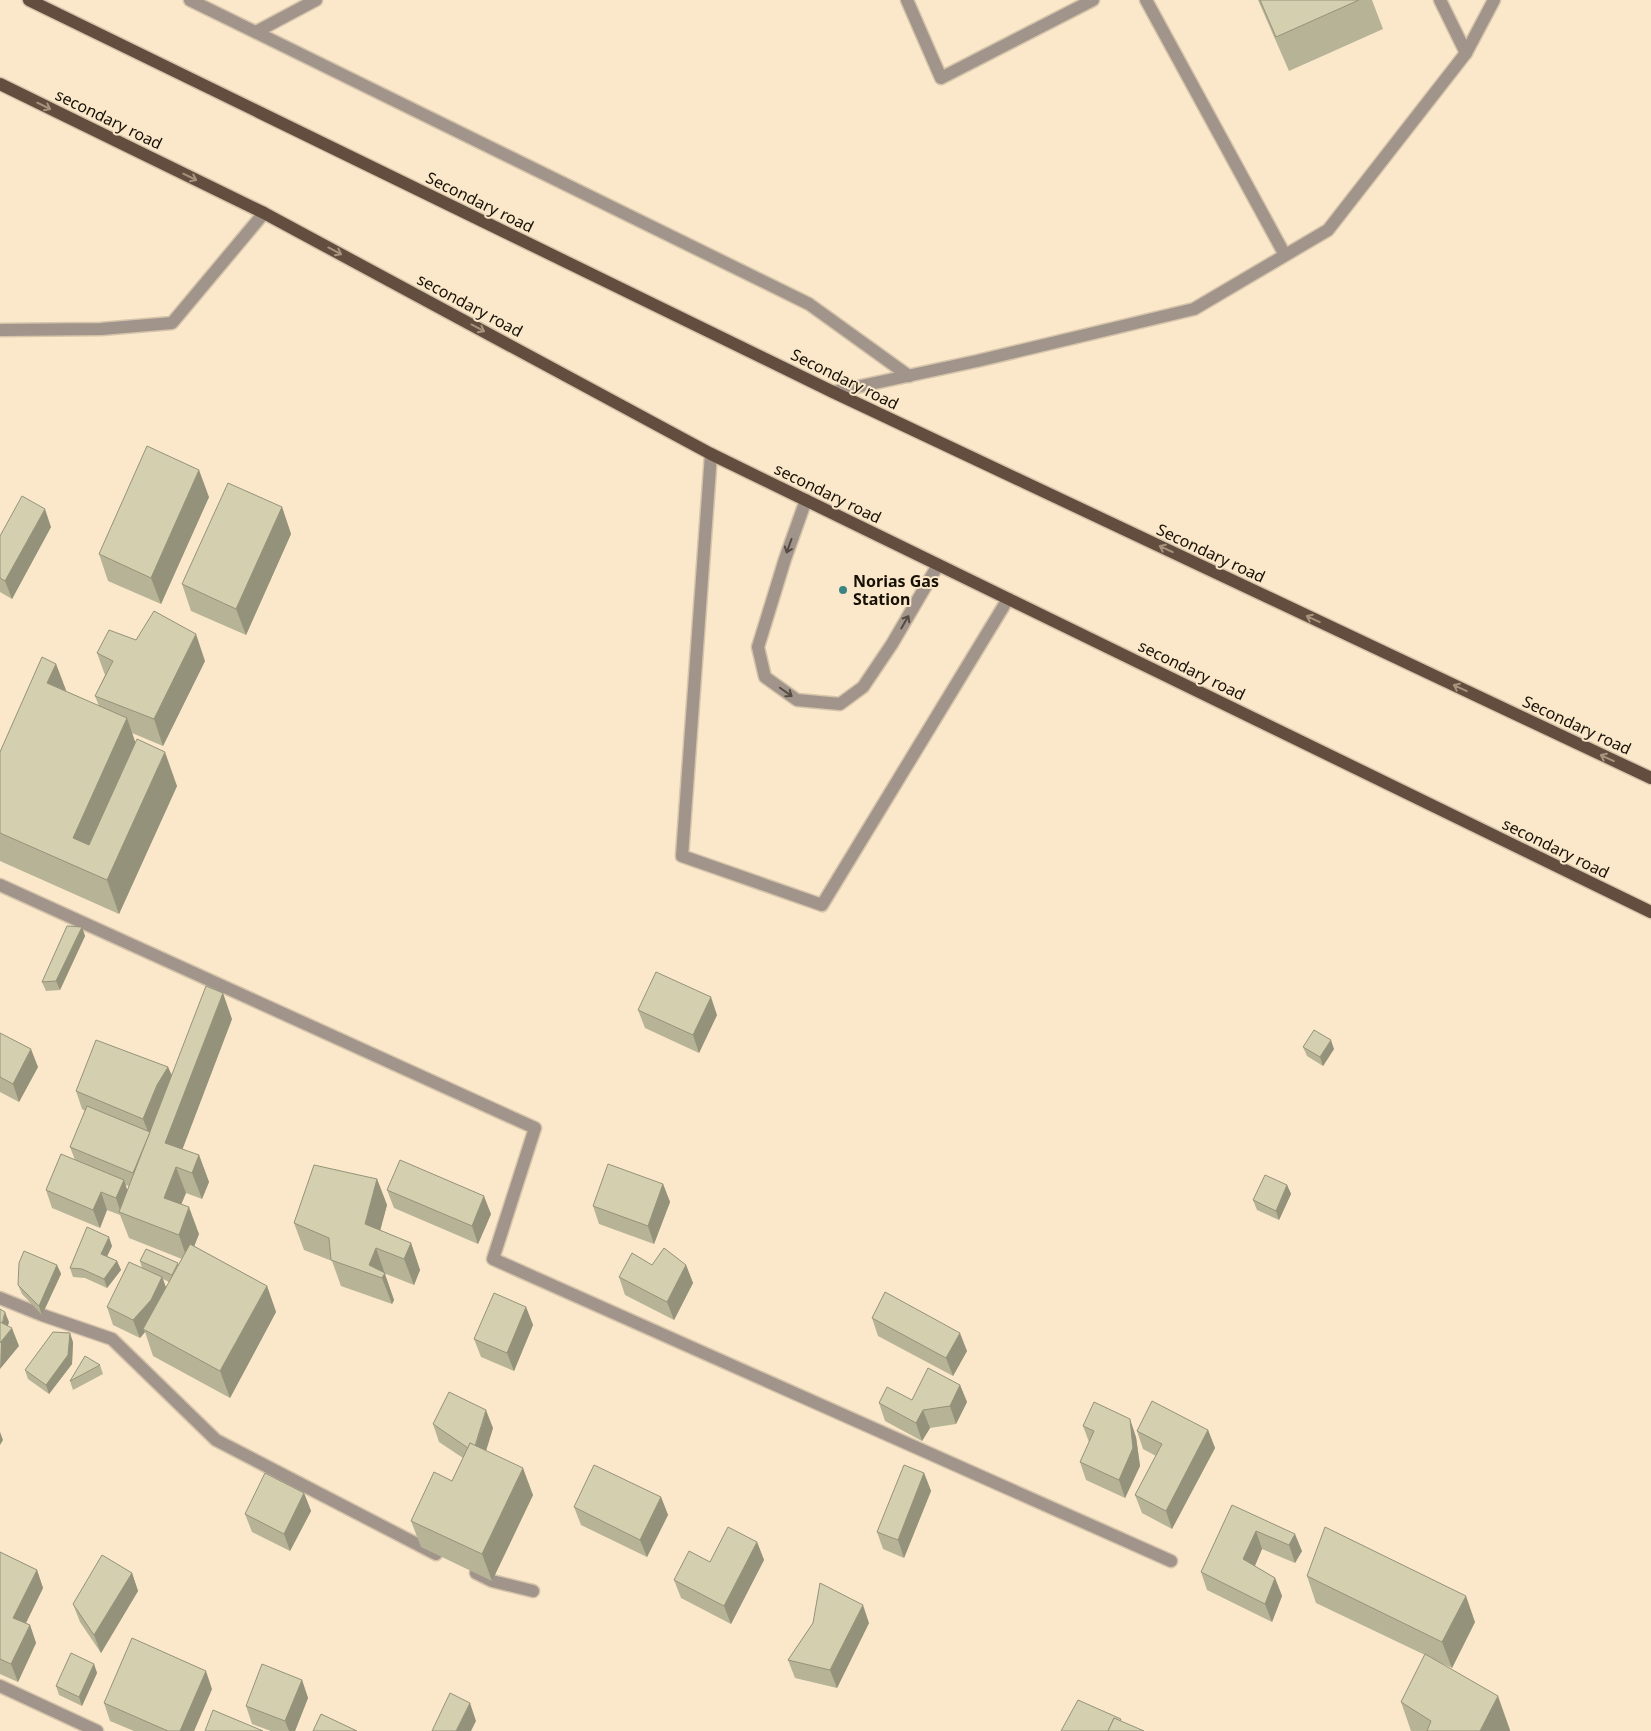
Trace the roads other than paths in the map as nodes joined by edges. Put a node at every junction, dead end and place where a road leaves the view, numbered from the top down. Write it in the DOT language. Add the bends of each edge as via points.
graph roads {
  1 [pos="29,0"];
  2 [pos="190,0"];
  3 [pos="316,0"];
  4 [pos="907,0"];
  5 [pos="1093,0"];
  6 [pos="1146,0"];
  7 [pos="1440,0"];
  8 [pos="1494,0"];
  9 [pos="256,32"];
  10 [pos="1466,53"];
  11 [pos="0,84"];
  12 [pos="264,213"];
  13 [pos="1285,255"];
  14 [pos="0,330"];
  15 [pos="910,376"];
  16 [pos="833,392"];
  17 [pos="711,454"];
  18 [pos="806,500"];
  19 [pos="938,565"];
  20 [pos="1008,599"];
  21 [pos="1651,778"];
  22 [pos="0,885"];
  23 [pos="1651,912"];
  24 [pos="0,1298"];
  25 [pos="447,1560"];
  26 [pos="1171,1561"];
  27 [pos="465,1568"];
  28 [pos="533,1592"];
  29 [pos="0,1686"];
  30 [pos="98,1731"];
  1 -- 16 [label="main road, Secondary road"];
  2 -- 9 [label="street"];
  3 -- 9 [label="street"];
  4 -- 5 [label="street" via="942,78"];
  6 -- 13 [label="street"];
  7 -- 10 [label="street"];
  8 -- 10 [label="street"];
  9 -- 15 [label="street" via="809,304"];
  10 -- 13 [label="street" via="1328,230"];
  11 -- 12 [label="main road, secondary road, one-way"];
  12 -- 14 [label="street" via="172,323 101,329"];
  12 -- 17 [label="main road, secondary road, one-way"];
  13 -- 15 [label="street" via="1194,309"];
  15 -- 16 [label="street"];
  21 -- 16 [label="main road, Secondary road, one-way"];
  17 -- 18 [label="main road, secondary road"];
  17 -- 20 [label="street" via="682,856 822,905"];
  18 -- 19 [label="main road, secondary road"];
  18 -- 19 [label="street, one-way" via="784,559 758,647 765,677 797,700 840,704 864,687"];
  19 -- 20 [label="main road, secondary road"];
  20 -- 23 [label="main road, secondary road"];
  22 -- 26 [label="street" via="535,1128 493,1259"];
  24 -- 25 [label="street" via="112,1338 216,1440"];
  27 -- 28 [label="street" via="492,1581"];
  29 -- 30 [label="street"];
}
